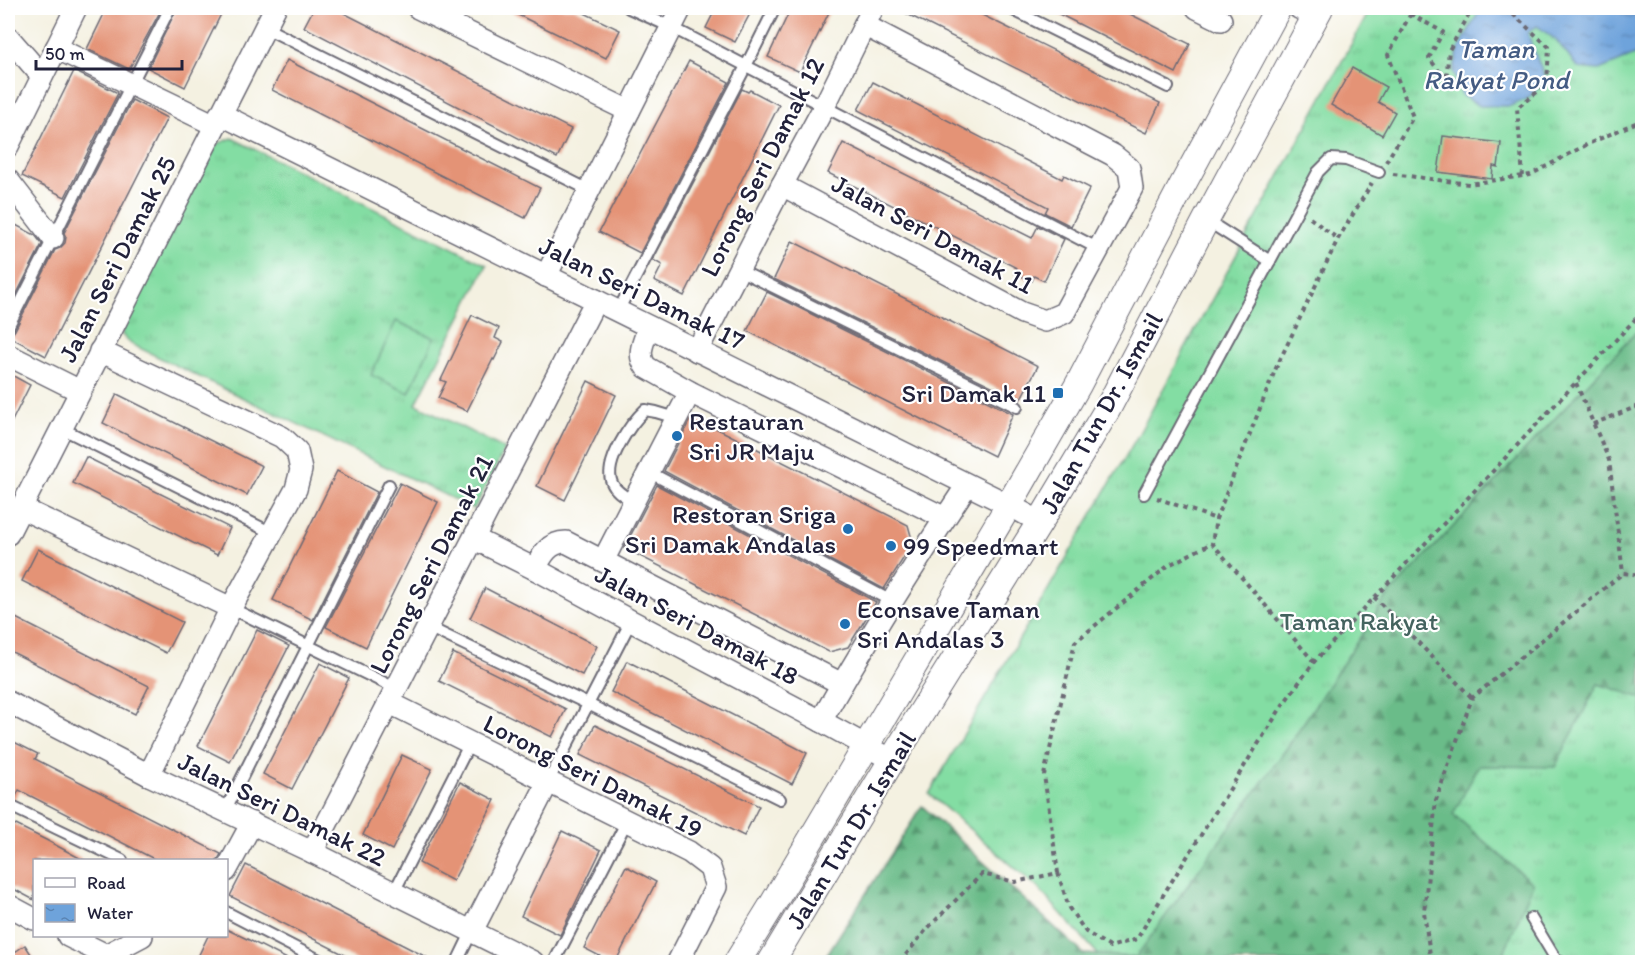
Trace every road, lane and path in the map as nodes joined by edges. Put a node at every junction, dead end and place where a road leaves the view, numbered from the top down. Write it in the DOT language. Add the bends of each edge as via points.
graph roads {
  1 [pos="76,8"];
  2 [pos="170,8"];
  3 [pos="274,8"];
  4 [pos="418,8"];
  5 [pos="629,8"];
  6 [pos="681,8"];
  7 [pos="775,8"];
  8 [pos="1009,8"];
  9 [pos="1197,8"];
  10 [pos="1278,8"];
  11 [pos="1414,8"];
  12 [pos="1473,8"];
  13 [pos="1506,8"];
  14 [pos="1311,10"];
  15 [pos="1410,14"];
  16 [pos="869,16"];
  17 [pos="1221,21"];
  18 [pos="264,27"];
  19 [pos="671,27"];
  20 [pos="8,37"];
  21 [pos="56,48"];
  22 [pos="746,66"];
  23 [pos="42,76"];
  24 [pos="131,85"];
  25 [pos="1168,87"];
  26 [pos="824,107"];
  27 [pos="629,111"];
  28 [pos="218,120"];
  29 [pos="1642,120"];
  30 [pos="8,146"];
  31 [pos="1379,172"];
  32 [pos="1523,176"];
  33 [pos="8,180"];
  34 [pos="782,185"];
  35 [pos="589,190"];
  36 [pos="1298,210"];
  37 [pos="1206,220"];
  38 [pos="53,238"];
  39 [pos="1338,239"];
  40 [pos="1098,249"];
  41 [pos="1270,261"];
  42 [pos="739,270"];
  43 [pos="546,276"];
  44 [pos="596,300"];
  45 [pos="618,311"];
  46 [pos="1642,312"];
  47 [pos="8,327"];
  48 [pos="649,327"];
  49 [pos="100,351"];
  50 [pos="697,351"];
  51 [pos="8,355"];
  52 [pos="1576,383"];
  53 [pos="80,391"];
  54 [pos="690,392"];
  55 [pos="1017,407"];
  56 [pos="1642,408"];
  57 [pos="676,418"];
  58 [pos="1593,424"];
  59 [pos="61,428"];
  60 [pos="649,472"];
  61 [pos="389,485"];
  62 [pos="967,485"];
  63 [pos="1144,494"];
  64 [pos="634,502"];
  65 [pos="1009,506"];
  66 [pos="21,508"];
  67 [pos="945,518"];
  68 [pos="1216,519"];
  69 [pos="1040,522"];
  70 [pos="272,533"];
  71 [pos="8,534"];
  72 [pos="475,539"];
  73 [pos="1212,543"];
  74 [pos="603,561"];
  75 [pos="535,569"];
  76 [pos="1623,573"];
  77 [pos="1642,575"];
  78 [pos="1374,597"];
  79 [pos="893,602"];
  80 [pos="231,608"];
  81 [pos="631,621"];
  82 [pos="428,627"];
  83 [pos="308,645"];
  84 [pos="1314,662"];
  85 [pos="842,684"];
  86 [pos="394,696"];
  87 [pos="1472,698"];
  88 [pos="8,702"];
  89 [pos="588,704"];
  90 [pos="821,721"];
  91 [pos="470,743"];
  92 [pos="866,747"];
  93 [pos="892,760"];
  94 [pos="149,775"];
  95 [pos="548,782"];
  96 [pos="780,799"];
  97 [pos="8,805"];
  98 [pos="225,811"];
  99 [pos="627,821"];
  100 [pos="252,824"];
  101 [pos="312,852"];
  102 [pos="118,859"];
  103 [pos="228,867"];
  104 [pos="1058,873"];
  105 [pos="394,892"];
  106 [pos="8,905"];
  107 [pos="228,913"];
  108 [pos="33,918"];
  109 [pos="1531,918"];
  110 [pos="472,931"];
  111 [pos="70,937"];
  112 [pos="141,937"];
  113 [pos="113,959"];
  114 [pos="323,963"];
  115 [pos="456,963"];
  116 [pos="533,963"];
  117 [pos="554,963"];
  118 [pos="678,963"];
  119 [pos="737,963"];
  120 [pos="771,963"];
  121 [pos="900,963"];
  122 [pos="1431,963"];
  123 [pos="1560,963"];
  1 -- 21 [label="street"];
  2 -- 24 [label="lane"];
  3 -- 18 [label="street, Jalan Seri Damak 25"];
  4 -- 27 [label="street"];
  5 -- 19 [label="lane"];
  6 -- 19 [label="street"];
  7 -- 22 [label="lane"];
  8 -- 25 [label="lane"];
  9 -- 17 [label="street"];
  10 -- 65 [label="street, Jalan Tun Dr. Ismail" via="1078,385"];
  11 -- 15 [label="path"];
  12 -- 15 [label="path" via="1449,50 1446,80 1428,58 1443,32"];
  13 -- 32 [label="path" via="1549,47 1547,84 1517,108"];
  14 -- 37 [label="street, Jalan Tun Dr. Ismail"];
  15 -- 31 [label="path" via="1388,55 1413,117"];
  16 -- 26 [label="street, Lorong Seri Damak 12"];
  16 -- 40 [label="street, Jalan Seri Damak 11" via="1113,155 1129,168 1132,188"];
  18 -- 28 [label="street, Jalan Seri Damak 25"];
  18 -- 35 [label="lane"];
  19 -- 22 [label="lane"];
  19 -- 27 [label="street"];
  20 -- 23 [label="street"];
  21 -- 23 [label="street"];
  21 -- 24 [label="street, Jalan Seri Damak 17"];
  22 -- 26 [label="lane"];
  22 -- 45 [label="lane"];
  23 -- 30 [label="street"];
  24 -- 28 [label="street, Jalan Seri Damak 17"];
  24 -- 38 [label="lane"];
  26 -- 34 [label="street, Lorong Seri Damak 12"];
  26 -- 40 [label="lane"];
  27 -- 35 [label="street"];
  28 -- 43 [label="street, Jalan Seri Damak 17"];
  28 -- 49 [label="street, Jalan Seri Damak 25"];
  29 -- 32 [label="path"];
  31 -- 32 [label="path" via="1469,184"];
  31 -- 36 [label="lane" via="1331,159 1318,172"];
  31 -- 39 [label="path"];
  33 -- 38 [label="street"];
  34 -- 40 [label="street, Jalan Seri Damak 11" via="1022,313 1045,321 1064,313"];
  34 -- 42 [label="street, Lorong Seri Damak 12"];
  35 -- 43 [label="street"];
  36 -- 39 [label="path"];
  36 -- 41 [label="lane"];
  37 -- 41 [label="lane"];
  37 -- 69 [label="street, Jalan Tun Dr. Ismail" via="1107,410"];
  38 -- 47 [label="lane"];
  39 -- 68 [label="path" via="1276,368"];
  41 -- 63 [label="lane"];
  42 -- 50 [label="street, Lorong Seri Damak 12"];
  42 -- 55 [label="lane"];
  43 -- 44 [label="street, Jalan Seri Damak 17"];
  44 -- 45 [label="street, Jalan Seri Damak 17"];
  44 -- 72 [label="street, Lorong Seri Damak 21"];
  45 -- 48 [label="street, Jalan Seri Damak 17"];
  46 -- 52 [label="path"];
  48 -- 50 [label="street, Jalan Seri Damak 17"];
  48 -- 54 [label="street" via="640,355 642,362"];
  49 -- 53 [label="street, Jalan Seri Damak 25"];
  49 -- 70 [label="street" via="282,437 297,452 301,470 296,489"];
  50 -- 62 [label="street, Jalan Seri Damak 17"];
  51 -- 53 [label="street"];
  52 -- 58 [label="path"];
  52 -- 78 [label="path"];
  53 -- 59 [label="street, Jalan Seri Damak 25"];
  54 -- 57 [label="street"];
  54 -- 67 [label="street"];
  56 -- 58 [label="path"];
  57 -- 60 [label="street"];
  57 -- 64 [label="lane" via="645,410 635,418 621,442 610,480 617,491"];
  58 -- 76 [label="path" via="1609,460"];
  59 -- 66 [label="street, Jalan Seri Damak 25"];
  59 -- 70 [label="lane"];
  60 -- 64 [label="street"];
  60 -- 79 [label="lane"];
  61 -- 83 [label="lane"];
  62 -- 65 [label="street, Jalan Seri Damak 17"];
  62 -- 67 [label="street"];
  63 -- 68 [label="path"];
  64 -- 74 [label="street"];
  65 -- 69 [label="street, Jalan Seri Damak 17"];
  65 -- 92 [label="street, Jalan Tun Dr. Ismail"];
  66 -- 71 [label="street, Jalan Seri Damak 25"];
  66 -- 80 [label="street"];
  67 -- 79 [label="street"];
  68 -- 73 [label="path"];
  69 -- 93 [label="street, Jalan Tun Dr. Ismail"];
  70 -- 80 [label="street"];
  72 -- 75 [label="street, Jalan Seri Damak 18"];
  72 -- 82 [label="street, Lorong Seri Damak 21"];
  73 -- 84 [label="path"];
  73 -- 104 [label="path" via="1169,565 1075,642 1044,775"];
  74 -- 75 [label="street" via="566,542 557,542 549,547"];
  74 -- 85 [label="street"];
  75 -- 81 [label="street, Jalan Seri Damak 18"];
  76 -- 77 [label="path"];
  76 -- 87 [label="path"];
  78 -- 84 [label="path"];
  78 -- 87 [label="path"];
  79 -- 85 [label="street"];
  80 -- 83 [label="lane"];
  80 -- 94 [label="street"];
  81 -- 89 [label="lane"];
  81 -- 90 [label="street, Jalan Seri Damak 18"];
  82 -- 86 [label="street, Lorong Seri Damak 21"];
  82 -- 89 [label="lane"];
  83 -- 86 [label="lane"];
  83 -- 98 [label="lane"];
  84 -- 104 [label="path" via="1137,939 1110,947 1086,932 1069,908"];
  85 -- 90 [label="street"];
  86 -- 91 [label="street, Lorong Seri Damak 19"];
  86 -- 101 [label="street, Lorong Seri Damak 21"];
  87 -- 122 [label="path" via="1436,800 1424,912"];
  88 -- 94 [label="street, Jalan Seri Damak 22"];
  89 -- 95 [label="lane"];
  89 -- 96 [label="lane"];
  90 -- 92 [label="street, Jalan Seri Damak 18"];
  91 -- 95 [label="street, Lorong Seri Damak 19"];
  91 -- 105 [label="lane"];
  92 -- 93 [label="street, Jalan Seri Damak 18"];
  92 -- 119 [label="street, Jalan Tun Dr. Ismail"];
  93 -- 120 [label="street, Jalan Tun Dr. Ismail"];
  94 -- 98 [label="street, Jalan Seri Damak 22"];
  95 -- 99 [label="street, Lorong Seri Damak 19"];
  95 -- 110 [label="street"];
  97 -- 102 [label="lane"];
  98 -- 100 [label="street, Jalan Seri Damak 22"];
  99 -- 117 [label="lane"];
  99 -- 118 [label="street, Lorong Seri Damak 19" via="689,852 710,868 716,887"];
  100 -- 101 [label="street, Jalan Seri Damak 22"];
  100 -- 103 [label="street"];
  101 -- 105 [label="street, Jalan Seri Damak 22"];
  104 -- 121 [label="path" via="1015,882 982,874 926,930"];
  105 -- 110 [label="street, Jalan Seri Damak 22"];
  106 -- 108 [label="street"];
  107 -- 114 [label="lane"];
  109 -- 123 [label="lane"];
  110 -- 115 [label="lane"];
  110 -- 116 [label="street, Jalan Seri Damak 22"];
  111 -- 113 [label="street"];
  112 -- 113 [label="street"];
}
